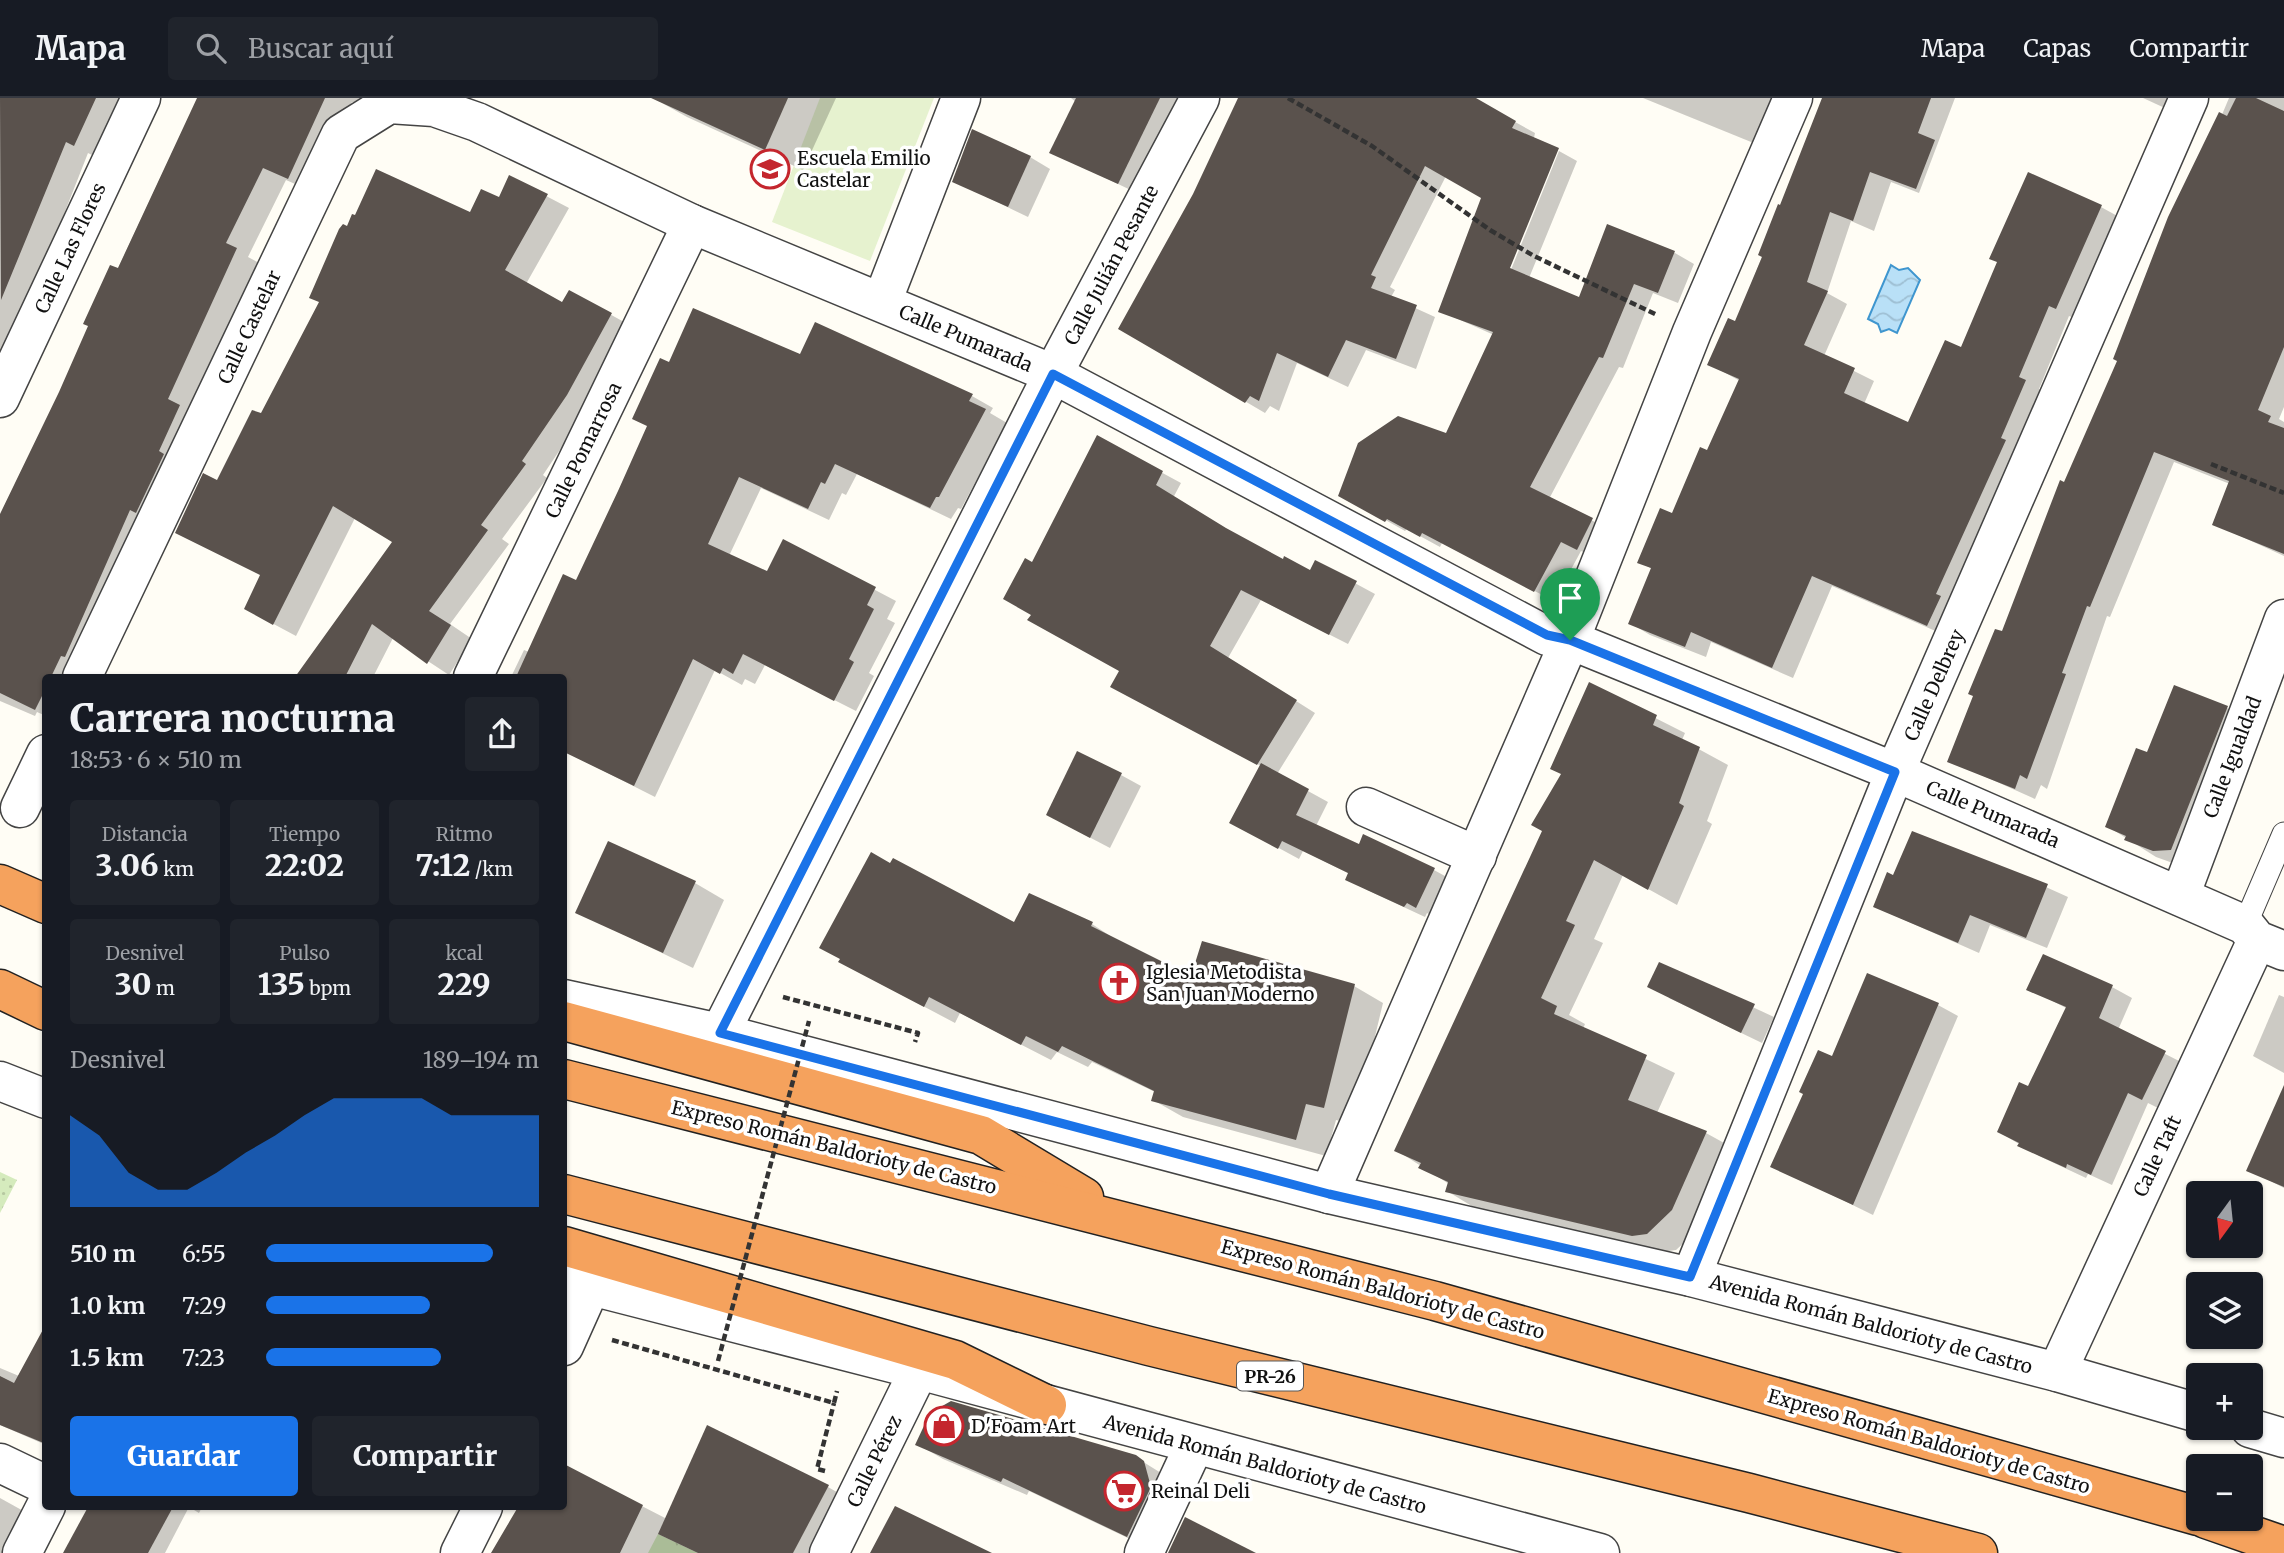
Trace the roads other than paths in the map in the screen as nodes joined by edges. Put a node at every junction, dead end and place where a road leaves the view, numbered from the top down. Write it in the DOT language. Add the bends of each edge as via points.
graph roads {
  1 [pos="141,98"];
  2 [pos="961,98"];
  3 [pos="1200,98"];
  4 [pos="1793,98"];
  5 [pos="2189,98"];
  6 [pos="482,110"];
  7 [pos="692,223"];
  8 [pos="882,303"];
  9 [pos="1053,374"];
  10 [pos="0,398"];
  11 [pos="2284,619"];
  12 [pos="1570,640"];
  13 [pos="83,674"];
  14 [pos="474,674"];
  15 [pos="42,763"];
  16 [pos="1895,772"];
  17 [pos="1366,807"];
  18 [pos="22,808"];
  19 [pos="2284,834"];
  20 [pos="1477,856"];
  21 [pos="0,884"];
  22 [pos="2180,896"];
  23 [pos="42,902"];
  24 [pos="2262,939"];
  25 [pos="0,989"];
  26 [pos="567,1000"];
  27 [pos="42,1009"];
  28 [pos="567,1022"];
  29 [pos="720,1033"];
  30 [pos="0,1080"];
  31 [pos="567,1080"];
  32 [pos="42,1097"];
  33 [pos="1329,1194"];
  34 [pos="567,1195"];
  35 [pos="1118,1218"];
  36 [pos="567,1247"];
  37 [pos="1690,1277"];
  38 [pos="577,1284"];
  39 [pos="567,1332"];
  40 [pos="919,1370"];
  41 [pos="2057,1372"];
  42 [pos="1046,1405"];
  43 [pos="2186,1410"];
  44 [pos="2263,1432"];
  45 [pos="2284,1438"];
  46 [pos="1194,1446"];
  47 [pos="0,1463"];
  48 [pos="42,1483"];
  49 [pos="44,1510"];
  50 [pos="482,1510"];
  51 [pos="2186,1513"];
  52 [pos="2241,1531"];
  53 [pos="1540,1546"];
  54 [pos="2284,1546"];
  55 [pos="22,1553"];
  56 [pos="460,1553"];
  57 [pos="829,1553"];
  58 [pos="1143,1553"];
  59 [pos="1600,1553"];
  60 [pos="1978,1553"];
  1 -- 10 [label="street, Calle Las Flores"];
  2 -- 8 [label="street"];
  3 -- 9 [label="street, Calle Julián Pesante"];
  4 -- 12 [label="street" via="1692,332"];
  5 -- 16 [label="street, Calle Delbrey"];
  6 -- 7 [label="street, Calle Pumarada"];
  6 -- 13 [label="street, Calle Castelar" via="390,104 341,134"];
  7 -- 8 [label="street, Calle Pumarada"];
  7 -- 14 [label="street, Calle Pomarrosa"];
  8 -- 9 [label="street, Calle Pumarada"];
  9 -- 12 [label="street, Calle Pumarada" via="1547,635"];
  9 -- 29 [label="street, Calle Julián Pesante"];
  11 -- 22 [label="street, Calle Igualdad"];
  12 -- 16 [label="street, Calle Pumarada"];
  12 -- 20 [label="street"];
  15 -- 18 [label="street"];
  16 -- 22 [label="street, Calle Pumarada"];
  16 -- 37 [label="street, Calle Delbrey"];
  17 -- 20 [label="street"];
  19 -- 24 [label="lane"];
  20 -- 33 [label="street"];
  21 -- 23 [label="highway"];
  22 -- 24 [label="street, Calle Pumarada"];
  24 -- 41 [label="street, Calle Taft"];
  25 -- 27 [label="highway"];
  26 -- 29 [label="street, Avenida Román Baldorioty de Castro"];
  28 -- 35 [label="highway" via="981,1135"];
  29 -- 33 [label="street, Avenida Román Baldorioty de Castro"];
  30 -- 32 [label="street"];
  31 -- 35 [label="highway, Expreso Román Baldorioty de Castro"];
  33 -- 37 [label="street, Avenida Román Baldorioty de Castro"];
  34 -- 60 [label="highway, PR-26"];
  35 -- 51 [label="highway, Expreso Román Baldorioty de Castro" via="1435,1301"];
  36 -- 42 [label="highway" via="955,1360"];
  37 -- 41 [label="street, Avenida Román Baldorioty de Castro"];
  38 -- 39 [label="street"];
  38 -- 40 [label="street, Avenida Román Baldorioty de Castro"];
  40 -- 42 [label="street, Avenida Román Baldorioty de Castro"];
  40 -- 57 [label="street, Calle Pérez"];
  41 -- 43 [label="street, Avenida Román Baldorioty de Castro"];
  42 -- 46 [label="street, Avenida Román Baldorioty de Castro"];
  44 -- 45 [label="street"];
  46 -- 53 [label="street, Avenida Román Baldorioty de Castro"];
  46 -- 58 [label="street"];
  47 -- 48 [label="street"];
  49 -- 55 [label="street"];
  50 -- 56 [label="street"];
  52 -- 54 [label="highway"];
  53 -- 59 [label="street, Avenida Román Baldorioty de Castro"];
}
